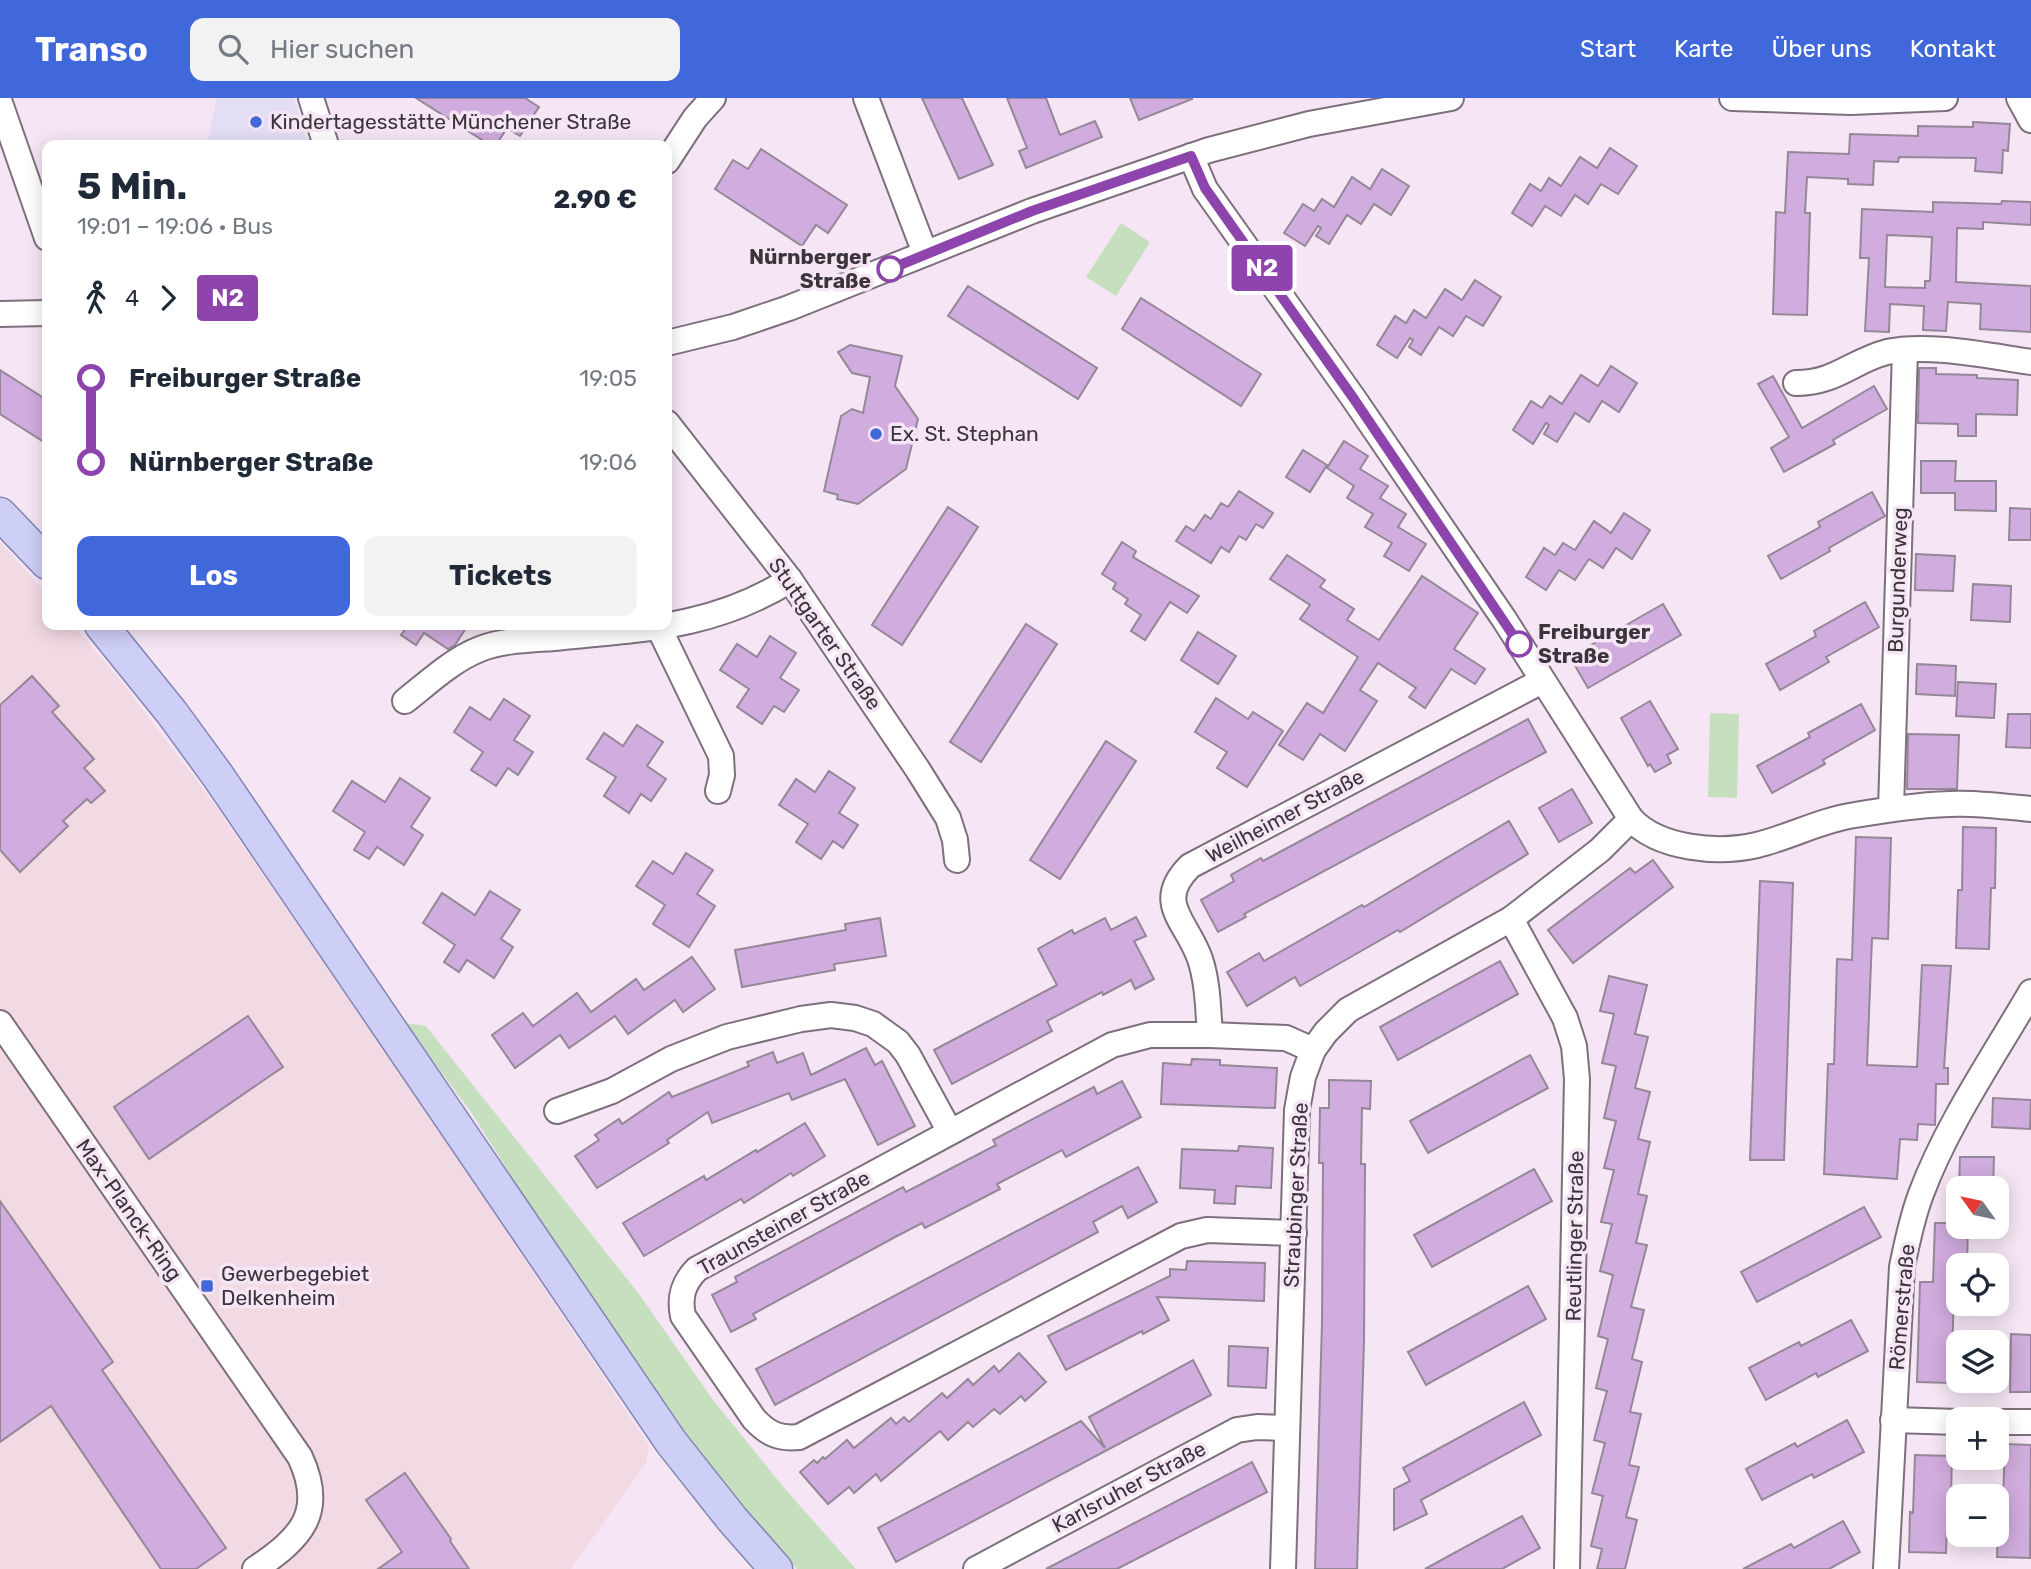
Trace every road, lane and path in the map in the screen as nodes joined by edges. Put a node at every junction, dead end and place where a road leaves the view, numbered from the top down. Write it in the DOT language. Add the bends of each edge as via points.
graph roads {
  1 [pos="311,98"];
  2 [pos="713,98"];
  3 [pos="866,98"];
  4 [pos="1451,98"];
  5 [pos="1732,98"];
  6 [pos="1945,98"];
  7 [pos="2020,98"];
  8 [pos="0,103"];
  9 [pos="2031,120"];
  10 [pos="324,140"];
  11 [pos="672,153"];
  12 [pos="1191,156"];
  13 [pos="42,224"];
  14 [pos="925,253"];
  15 [pos="42,313"];
  16 [pos="0,314"];
  17 [pos="672,341"];
  18 [pos="1905,350"];
  19 [pos="2031,362"];
  20 [pos="1796,383"];
  21 [pos="672,429"];
  22 [pos="0,514"];
  23 [pos="42,558"];
  24 [pos="790,580"];
  25 [pos="672,625"];
  26 [pos="105,630"];
  27 [pos="640,630"];
  28 [pos="660,630"];
  29 [pos="1542,681"];
  30 [pos="405,701"];
  31 [pos="718,792"];
  32 [pos="1891,809"];
  33 [pos="2031,809"];
  34 [pos="1631,819"];
  35 [pos="957,860"];
  36 [pos="1511,919"];
  37 [pos="2030,996"];
  38 [pos="0,1023"];
  39 [pos="1210,1035"];
  40 [pos="1313,1050"];
  41 [pos="556,1111"];
  42 [pos="950,1132"];
  43 [pos="1294,1233"];
  44 [pos="1893,1420"];
  45 [pos="1946,1422"];
  46 [pos="2009,1422"];
  47 [pos="2031,1422"];
  48 [pos="1287,1428"];
  49 [pos="255,1569"];
  50 [pos="776,1569"];
  51 [pos="976,1569"];
  52 [pos="1283,1569"];
  53 [pos="1567,1569"];
  54 [pos="1886,1569"];
  1 -- 10 [label="street"];
  2 -- 11 [label="street"];
  3 -- 14 [label="street"];
  4 -- 12 [label="street" via="1309,124"];
  5 -- 6 [label="street" via="1838,102"];
  7 -- 9 [label="street"];
  8 -- 13 [label="street"];
  12 -- 14 [label="street"];
  12 -- 29 [label="street" via="1205,188 1354,399"];
  14 -- 17 [label="street" via="789,309"];
  15 -- 16 [label="street"];
  18 -- 19 [label="street"];
  18 -- 20 [label="street" via="1870,358 1826,380"];
  18 -- 32 [label="street, Burgunderweg"];
  21 -- 24 [label="street, Stuttgarter Straße"];
  22 -- 23 [label="main road"];
  24 -- 25 [label="street" via="738,608"];
  24 -- 35 [label="street, Stuttgarter Straße" via="948,818"];
  26 -- 50 [label="main road" via="218,776 671,1442"];
  27 -- 30 [label="street" via="489,646 460,660"];
  28 -- 31 [label="street" via="721,756"];
  29 -- 34 [label="street"];
  29 -- 39 [label="street, Weilheimer Straße" via="1190,866 1179,877 1173,906 1199,956"];
  32 -- 33 [label="street" via="1970,803"];
  32 -- 34 [label="street" via="1851,815 1745,847 1675,844 1653,837"];
  34 -- 36 [label="street, Straubinger Straße" via="1600,850"];
  36 -- 40 [label="street, Straubinger Straße" via="1348,1010"];
  36 -- 53 [label="street, Reutlinger Straße" via="1565,1018 1577,1079"];
  37 -- 44 [label="street, Römerstraße" via="1965,1103 1920,1196 1902,1267"];
  38 -- 49 [label="street, Max-Planck-Ring" via="300,1457 309,1477 306,1520 287,1545"];
  39 -- 40 [label="street, Traunsteiner Straße" via="1286,1038"];
  39 -- 42 [label="street, Traunsteiner Straße" via="1150,1035 1112,1045"];
  40 -- 43 [label="street, Straubinger Straße" via="1297,1110"];
  41 -- 42 [label="street" via="612,1091 671,1059 727,1037 831,1015 873,1024 898,1042"];
  42 -- 43 [label="street, Traunsteiner Straße" via="688,1278 680,1304 683,1316 765,1430 785,1438 799,1437 1181,1236 1207,1230"];
  43 -- 48 [label="street, Straubinger Straße"];
  44 -- 45 [label="street"];
  44 -- 54 [label="street, Römerstraße"];
  46 -- 47 [label="street"];
  48 -- 51 [label="street, Karlsruher Straße" via="1237,1430"];
  48 -- 52 [label="street, Straubinger Straße"];
}
